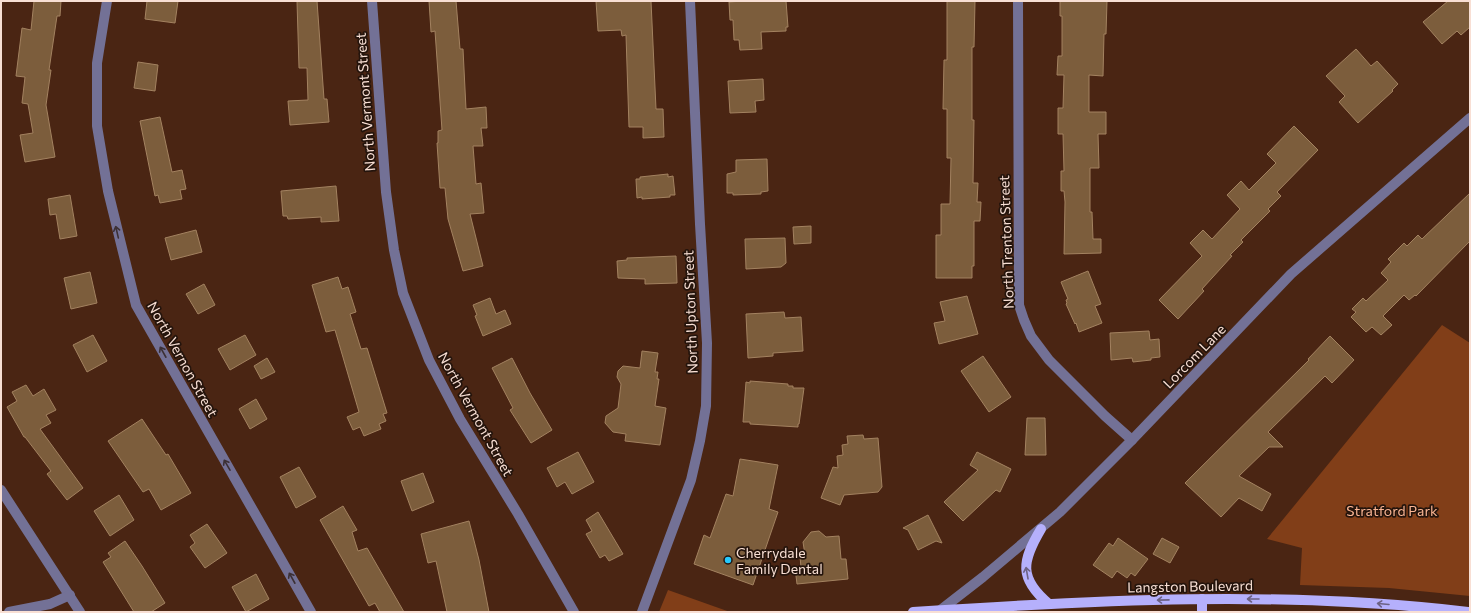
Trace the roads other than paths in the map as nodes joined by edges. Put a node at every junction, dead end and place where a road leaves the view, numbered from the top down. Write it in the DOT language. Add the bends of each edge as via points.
graph roads {
  1 [pos="107,1"];
  2 [pos="372,1"];
  3 [pos="690,1"];
  4 [pos="1018,1"];
  5 [pos="1466,121"];
  6 [pos="1470,132"];
  7 [pos="1132,440"];
  8 [pos="1,490"];
  9 [pos="1041,529"];
  10 [pos="70,595"];
  11 [pos="1202,599"];
  12 [pos="1049,604"];
  13 [pos="1436,610"];
  14 [pos="939,611"];
  15 [pos="9,612"];
  16 [pos="80,612"];
  17 [pos="310,612"];
  18 [pos="574,612"];
  19 [pos="642,612"];
  20 [pos="913,612"];
  21 [pos="1202,612"];
  22 [pos="1468,612"];
  17 -- 1 [label="street, North Vernon Street, one-way" via="136,305 108,190 97,126 98,63"];
  2 -- 18 [label="street, North Vermont Street" via="386,192 394,250 404,293 429,360 460,419"];
  3 -- 19 [label="street, North Upton Street" via="707,343 706,406 691,480"];
  4 -- 7 [label="street, North Trenton Street" via="1019,304 1031,336 1049,360"];
  5 -- 6 [label="street"];
  5 -- 7 [label="street, Lorcom Lane" via="1291,274"];
  7 -- 9 [label="street, Lorcom Lane"];
  8 -- 10 [label="street"];
  12 -- 9 [label="main road, one-way" via="1037,594 1029,581 1026,569 1031,545"];
  9 -- 14 [label="street, Lorcom Lane"];
  10 -- 15 [label="street" via="50,604"];
  10 -- 16 [label="street"];
  11 -- 12 [label="main road, Langston Boulevard, one-way"];
  13 -- 11 [label="main road, Langston Boulevard, one-way" via="1340,601"];
  11 -- 21 [label="main road"];
  12 -- 14 [label="main road, Langston Boulevard"];
  13 -- 22 [label="main road, Langston Boulevard"];
  14 -- 20 [label="main road, Langston Boulevard"];
}
